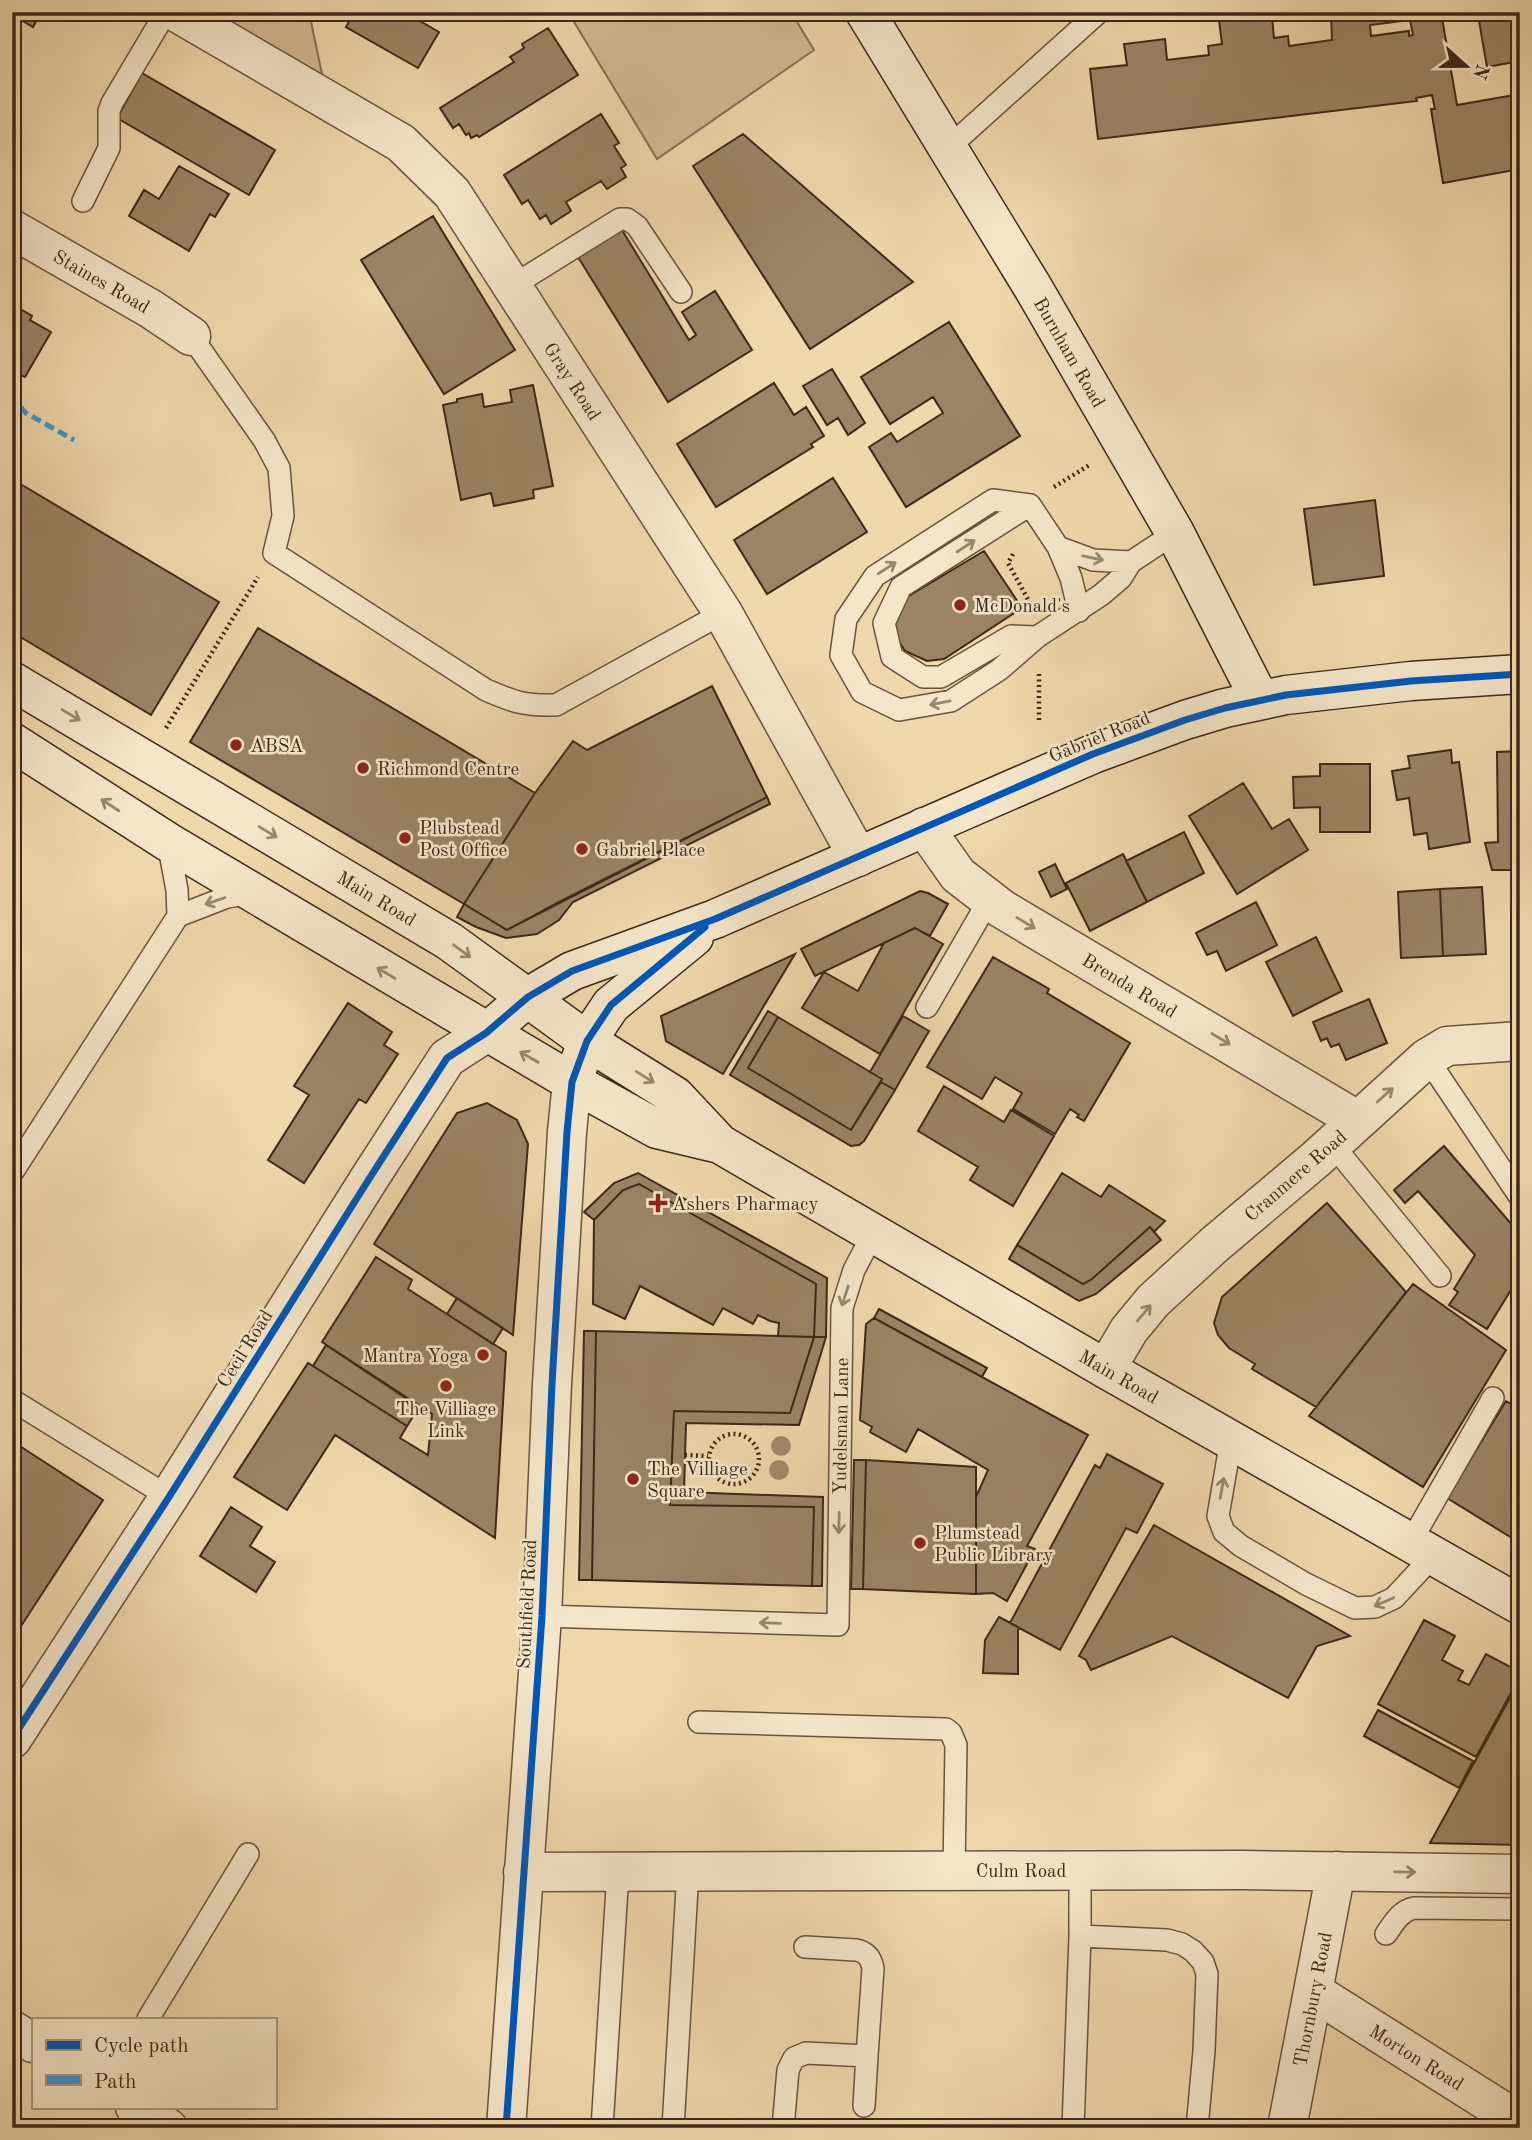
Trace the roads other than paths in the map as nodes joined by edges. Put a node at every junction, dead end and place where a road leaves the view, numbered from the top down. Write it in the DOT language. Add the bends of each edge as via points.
graph roads {
  1 [pos="166,12"];
  2 [pos="176,12"];
  3 [pos="865,12"];
  4 [pos="1100,12"];
  5 [pos="948,148"];
  6 [pos="83,201"];
  7 [pos="12,229"];
  8 [pos="512,286"];
  9 [pos="681,292"];
  10 [pos="191,336"];
  11 [pos="1037,499"];
  12 [pos="1175,533"];
  13 [pos="1058,547"];
  14 [pos="1131,562"];
  15 [pos="1079,611"];
  16 [pos="723,613"];
  17 [pos="1037,637"];
  18 [pos="1520,674"];
  19 [pos="12,681"];
  20 [pos="1260,700"];
  21 [pos="12,742"];
  22 [pos="924,827"];
  23 [pos="168,842"];
  24 [pos="858,857"];
  25 [pos="253,893"];
  26 [pos="989,900"];
  27 [pos="178,916"];
  28 [pos="715,919"];
  29 [pos="528,998"];
  30 [pos="927,1007"];
  31 [pos="486,1032"];
  32 [pos="587,1041"];
  33 [pos="1520,1041"];
  34 [pos="1427,1058"];
  35 [pos="572,1082"];
  36 [pos="1345,1132"];
  37 [pos="720,1144"];
  38 [pos="12,1173"];
  39 [pos="1520,1197"];
  40 [pos="873,1234"];
  41 [pos="1440,1276"];
  42 [pos="1106,1369"];
  43 [pos="1493,1398"];
  44 [pos="12,1400"];
  45 [pos="1231,1440"];
  46 [pos="169,1497"];
  47 [pos="1421,1549"];
  48 [pos="1520,1605"];
  49 [pos="542,1616"];
  50 [pos="699,1722"];
  51 [pos="12,1739"];
  52 [pos="248,1854"];
  53 [pos="1080,1870"];
  54 [pos="688,1871"];
  55 [pos="954,1871"];
  56 [pos="1336,1871"];
  57 [pos="523,1872"];
  58 [pos="618,1872"];
  59 [pos="1520,1874"];
  60 [pos="1520,1909"];
  61 [pos="1386,1934"];
  62 [pos="1080,1936"];
  63 [pos="805,1947"];
  64 [pos="1314,1992"];
  65 [pos="149,2018"];
  66 [pos="12,2030"];
  67 [pos="32,2042"];
  68 [pos="867,2056"];
  69 [pos="864,2106"];
  70 [pos="137,2108"];
  71 [pos="1520,2122"];
  72 [pos="168,2128"];
  73 [pos="506,2128"];
  74 [pos="602,2128"];
  75 [pos="673,2128"];
  76 [pos="783,2128"];
  77 [pos="1073,2128"];
  78 [pos="1198,2128"];
  79 [pos="1287,2128"];
  1 -- 6 [label="lane" via="109,111 109,148"];
  2 -- 8 [label="street, Gray Road" via="401,144 452,193"];
  3 -- 5 [label="street, Burnham Road"];
  4 -- 5 [label="lane"];
  5 -- 12 [label="street, Burnham Road"];
  7 -- 10 [label="street, Staines Road"];
  8 -- 9 [label="lane" via="620,219 627,219 637,226"];
  8 -- 16 [label="street, Gray Road"];
  10 -- 16 [label="lane" via="279,468 284,516 274,553 486,690 530,706 556,705"];
  11 -- 13 [label="lane"];
  17 -- 11 [label="lane, one-way" via="1011,636 941,677 923,677 892,657 884,623 901,587"];
  17 -- 11 [label="lane, one-way" via="999,670 951,701 899,710 862,692 841,655 846,619 875,576 993,500"];
  12 -- 14 [label="lane"];
  12 -- 20 [label="street, Burnham Road"];
  13 -- 14 [label="lane, one-way" via="1093,560"];
  13 -- 15 [label="lane"];
  14 -- 15 [label="lane" via="1121,578"];
  15 -- 17 [label="lane"];
  16 -- 24 [label="street, Gray Road"];
  18 -- 20 [label="street, Gabriel Road" via="1324,690"];
  19 -- 29 [label="street, Main Road, one-way" via="449,941"];
  20 -- 22 [label="street, Gabriel Road" via="1185,720 1093,754"];
  23 -- 21 [label="street, Main Road, one-way"];
  22 -- 24 [label="street, Gabriel Road"];
  22 -- 26 [label="street, Brenda Road" via="958,875"];
  23 -- 25 [label="street, Main Road"];
  23 -- 27 [label="lane"];
  24 -- 28 [label="street, Gabriel Road"];
  25 -- 27 [label="lane, one-way" via="227,897"];
  31 -- 25 [label="street, Main Road, one-way"];
  26 -- 30 [label="lane"];
  26 -- 36 [label="street, Brenda Road, one-way"];
  27 -- 38 [label="lane"];
  28 -- 29 [label="street, Gabriel Road" via="572,971"];
  28 -- 32 [label="street, Gabriel Road" via="611,1005"];
  29 -- 31 [label="street, Cecil Road"];
  29 -- 32 [label="street, Main Road"];
  35 -- 31 [label="street, Main Road, one-way"];
  31 -- 46 [label="street, Cecil Road" via="447,1058"];
  32 -- 35 [label="street, Gabriel Road"];
  32 -- 37 [label="street, Main Road, one-way" via="675,1097"];
  33 -- 34 [label="street, Cranmere Road" via="1447,1046"];
  36 -- 34 [label="street, Cranmere Road, one-way"];
  34 -- 39 [label="lane"];
  35 -- 37 [label="street, Main Road" via="657,1129"];
  35 -- 49 [label="street, Southfield Road"];
  36 -- 41 [label="lane"];
  42 -- 36 [label="street, Cranmere Road, one-way" via="1153,1301"];
  37 -- 40 [label="street, Main Road"];
  40 -- 42 [label="street, Main Road"];
  40 -- 49 [label="lane, Yudelsman Lane, one-way" via="854,1270 842,1308 838,1625"];
  42 -- 45 [label="street, Main Road"];
  43 -- 47 [label="lane"];
  44 -- 46 [label="lane"];
  45 -- 47 [label="street, Main Road"];
  47 -- 45 [label="lane, one-way" via="1394,1598 1375,1607 1355,1608 1306,1584 1224,1532 1217,1516"];
  46 -- 51 [label="street, Cecil Road"];
  47 -- 48 [label="street, Main Road"];
  49 -- 57 [label="street, Southfield Road"];
  50 -- 55 [label="lane" via="946,1729 956,1745"];
  52 -- 65 [label="lane"];
  53 -- 55 [label="street, Culm Road"];
  53 -- 56 [label="street, Culm Road"];
  53 -- 62 [label="lane"];
  54 -- 55 [label="street, Culm Road"];
  54 -- 58 [label="street, Culm Road"];
  54 -- 75 [label="lane"];
  56 -- 59 [label="street, Culm Road, one-way"];
  56 -- 64 [label="street, Thornbury Road"];
  57 -- 58 [label="street, Culm Road"];
  57 -- 73 [label="street, Southfield Road"];
  58 -- 74 [label="lane"];
  60 -- 61 [label="lane" via="1414,1908 1400,1915"];
  62 -- 77 [label="lane"];
  62 -- 78 [label="lane" via="1167,1940 1194,1951 1203,1962 1207,1974"];
  63 -- 68 [label="lane" via="863,1951 872,1961"];
  64 -- 71 [label="street, Morton Road"];
  64 -- 79 [label="street, Thornbury Road"];
  66 -- 67 [label="street"];
  68 -- 69 [label="lane"];
  68 -- 76 [label="lane" via="806,2053 794,2058 788,2070"];
  70 -- 72 [label="street"];
}
